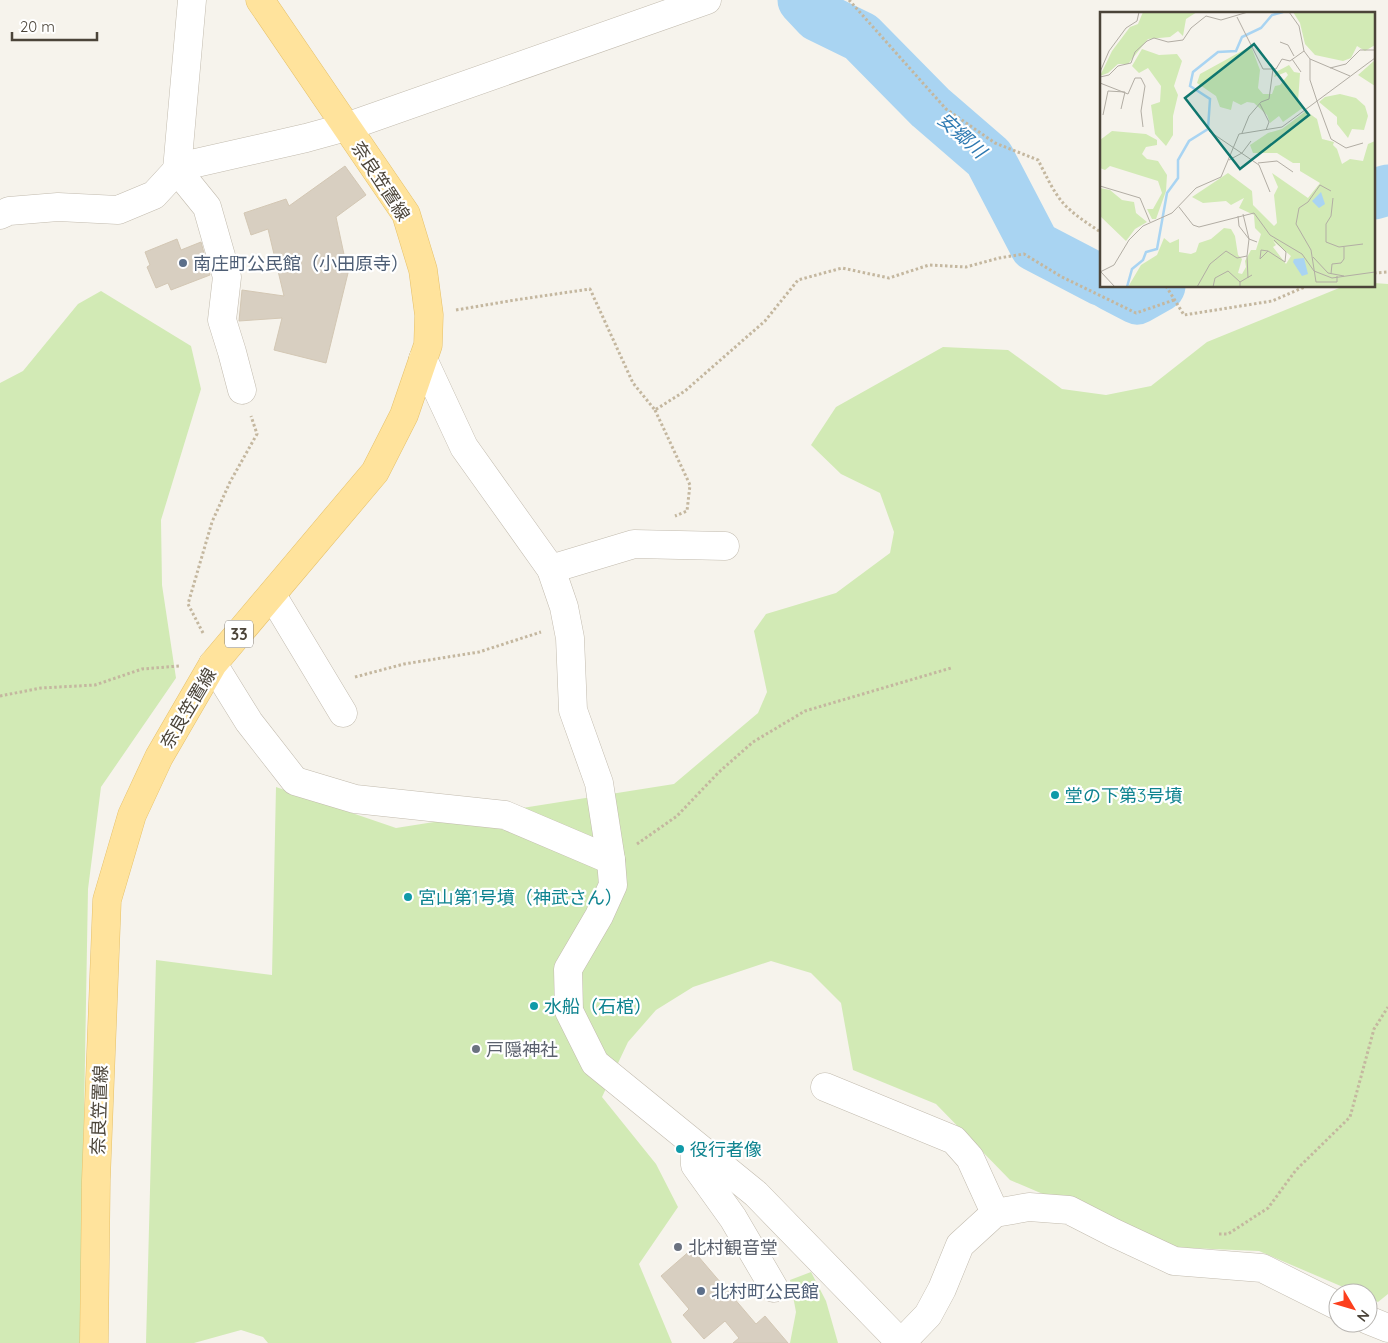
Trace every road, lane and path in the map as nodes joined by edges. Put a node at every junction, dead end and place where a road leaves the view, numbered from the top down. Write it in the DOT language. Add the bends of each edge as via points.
graph roads {
  1 [pos="192,0"];
  2 [pos="260,0"];
  3 [pos="707,0"];
  4 [pos="849,0"];
  5 [pos="346,127"];
  6 [pos="177,170"];
  7 [pos="0,214"];
  8 [pos="1100,232"];
  9 [pos="1167,288"];
  10 [pos="1302,288"];
  11 [pos="1174,300"];
  12 [pos="429,315"];
  13 [pos="423,359"];
  14 [pos="242,390"];
  15 [pos="655,410"];
  16 [pos="670,518"];
  17 [pos="725,546"];
  18 [pos="551,569"];
  19 [pos="272,595"];
  20 [pos="567,624"];
  21 [pos="213,664"];
  22 [pos="951,668"];
  23 [pos="327,685"];
  24 [pos="0,696"];
  25 [pos="343,712"];
  26 [pos="611,860"];
  27 [pos="1388,1007"];
  28 [pos="825,1087"];
  29 [pos="694,1145"];
  30 [pos="995,1213"];
  31 [pos="1210,1235"];
  32 [pos="774,1288"];
  33 [pos="1328,1301"];
  34 [pos="94,1343"];
  35 [pos="901,1343"];
  1 -- 6 [label="street"];
  2 -- 5 [label="main road, 奈良笠置線 / 33"];
  3 -- 5 [label="street"];
  4 -- 8 [label="path" via="946,109 995,143 1038,160 1064,204"];
  5 -- 6 [label="street"];
  5 -- 12 [label="main road, 奈良笠置線 / 33" via="406,214 423,270"];
  6 -- 7 [label="street" via="154,195 118,210 58,207"];
  6 -- 14 [label="street" via="207,207 228,277 222,320"];
  9 -- 11 [label="path"];
  10 -- 11 [label="path" via="1272,301 1184,315"];
  11 -- 15 [label="path" via="1136,314 1024,254 966,267 929,265 889,278 842,268 798,280 765,321 685,391"];
  12 -- 13 [label="main road, 奈良笠置線 / 33" via="428,345"];
  12 -- 15 [label="path" via="590,289 633,383"];
  13 -- 18 [label="street" via="464,447"];
  13 -- 19 [label="main road, 奈良笠置線 / 33" via="404,415 375,472"];
  14 -- 21 [label="path" via="257,434 212,522 188,604"];
  15 -- 16 [label="path" via="690,486 687,511"];
  17 -- 18 [label="street" via="634,544"];
  18 -- 20 [label="street"];
  19 -- 21 [label="main road, 奈良笠置線 / 33"];
  19 -- 23 [label="street"];
  20 -- 23 [label="path" via="479,652 404,664"];
  20 -- 26 [label="street" via="573,710 599,783"];
  21 -- 24 [label="path" via="142,669 95,684 41,688"];
  21 -- 26 [label="street" via="249,722 296,781 355,799 505,815"];
  21 -- 34 [label="main road, 奈良笠置線 / 33" via="159,757 132,815 107,900 96,1180"];
  22 -- 26 [label="path" via="805,710 753,742 677,816"];
  23 -- 25 [label="street"];
  26 -- 29 [label="street" via="613,885 568,969 569,1011 595,1063"];
  27 -- 31 [label="path" via="1374,1029 1350,1116 1296,1170 1268,1208 1228,1234"];
  28 -- 30 [label="street" via="954,1140 970,1158"];
  29 -- 32 [label="street" via="695,1165 733,1218"];
  29 -- 35 [label="street" via="756,1194"];
  30 -- 33 [label="street" via="1028,1206 1069,1210 1174,1261 1262,1268"];
  30 -- 35 [label="street" via="960,1245 928,1315"];
}
